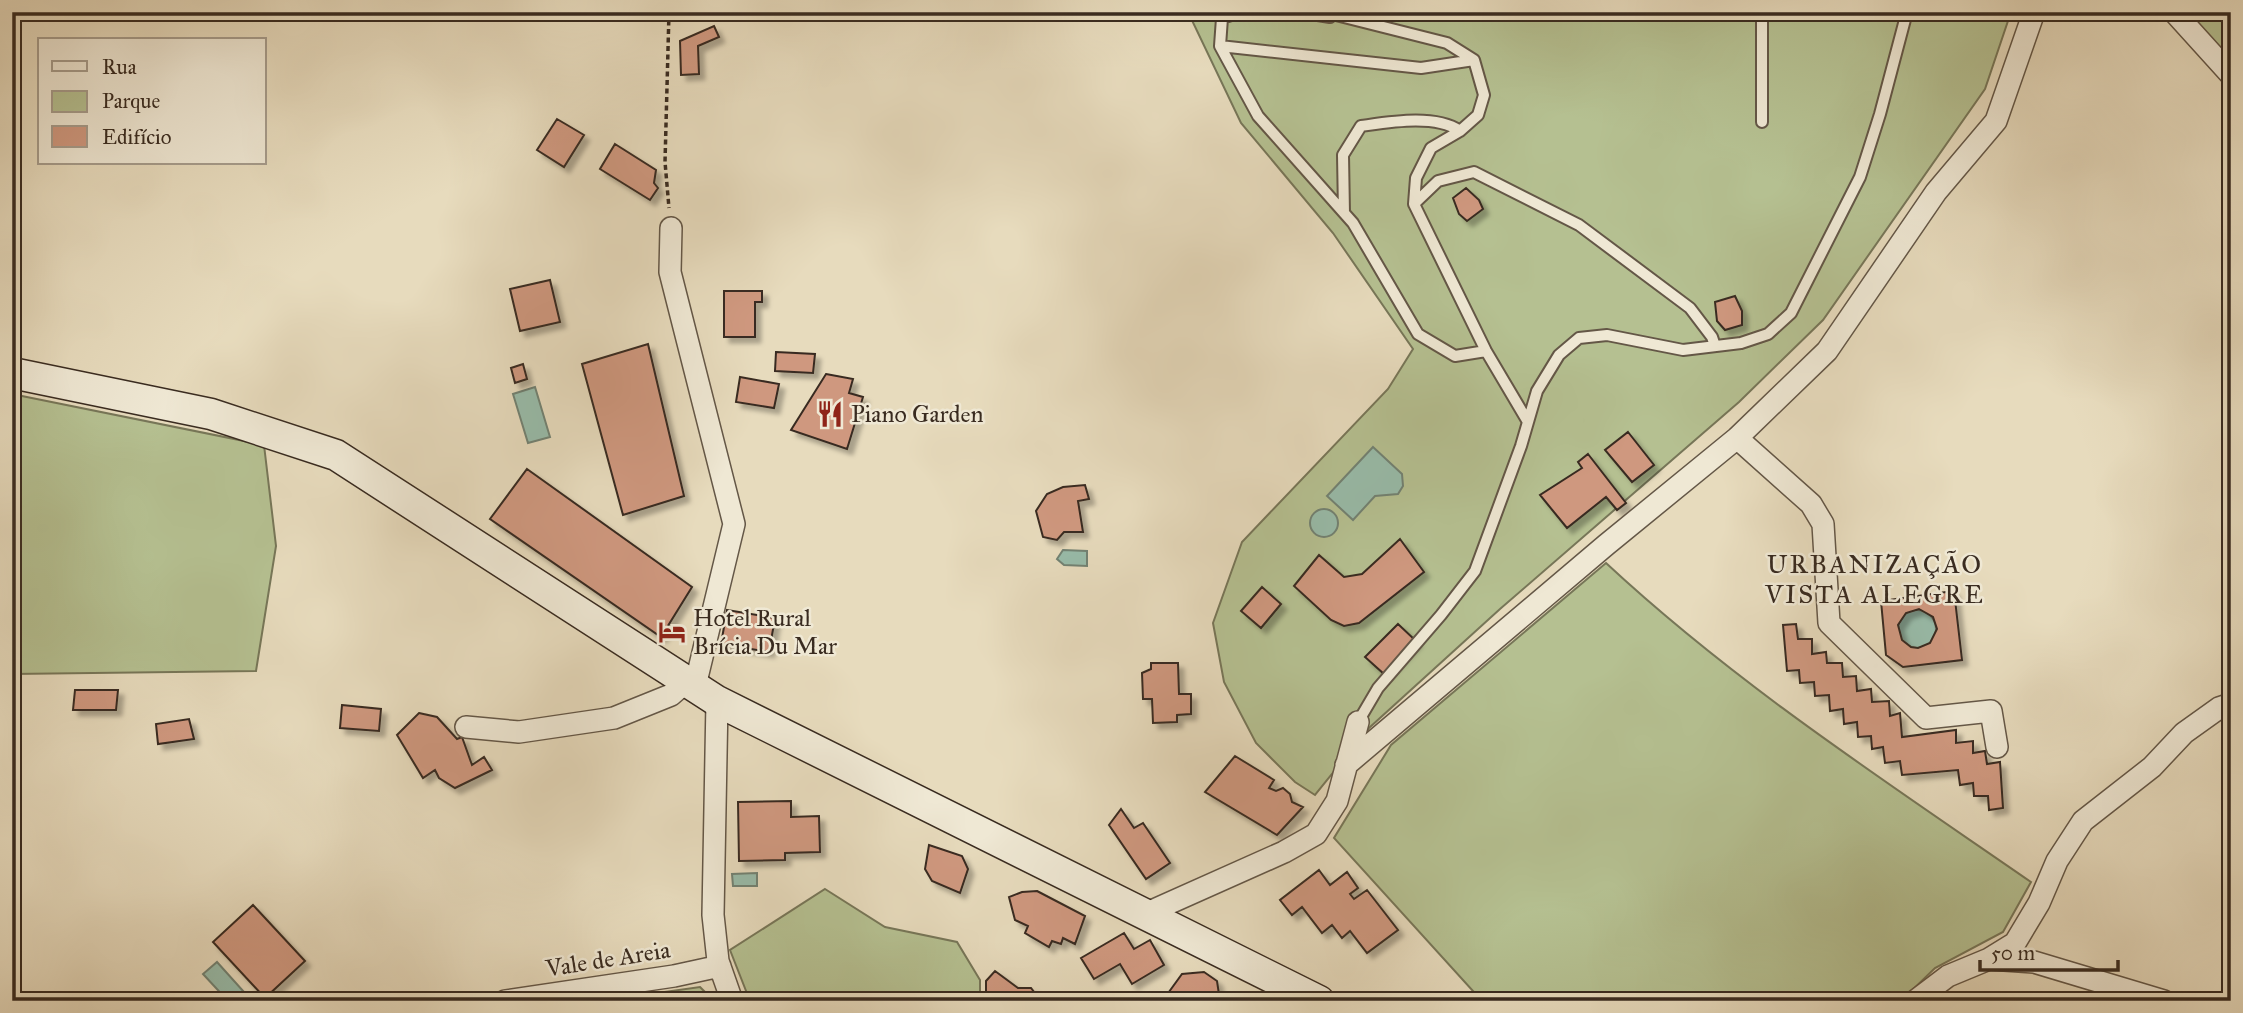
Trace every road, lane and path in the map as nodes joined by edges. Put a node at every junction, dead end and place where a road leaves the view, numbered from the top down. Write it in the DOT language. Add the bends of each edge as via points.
graph roads {
  1 [pos="669,12"];
  2 [pos="1240,12"];
  3 [pos="1298,12"];
  4 [pos="1324,12"];
  5 [pos="1762,12"];
  6 [pos="1907,12"];
  7 [pos="2035,12"];
  8 [pos="2174,12"];
  9 [pos="1341,18"];
  10 [pos="1220,46"];
  11 [pos="1474,61"];
  12 [pos="2231,75"];
  13 [pos="1762,122"];
  14 [pos="1460,131"];
  15 [pos="1414,204"];
  16 [pos="1344,213"];
  17 [pos="671,228"];
  18 [pos="1716,346"];
  19 [pos="1486,351"];
  20 [pos="12,373"];
  21 [pos="1528,422"];
  22 [pos="1737,438"];
  23 [pos="699,690"];
  24 [pos="2231,704"];
  25 [pos="1357,722"];
  26 [pos="466,727"];
  27 [pos="1997,747"];
  28 [pos="1346,765"];
  29 [pos="1145,914"];
  30 [pos="1989,958"];
  31 [pos="720,966"];
  32 [pos="505,1001"];
  33 [pos="732,1001"];
  34 [pos="1319,1001"];
  35 [pos="1915,1001"];
  36 [pos="2164,1001"];
  1 -- 17 [label="path" via="665,163"];
  2 -- 10 [label="lane" via="1222,18"];
  3 -- 9 [label="lane"];
  4 -- 9 [label="lane"];
  5 -- 13 [label="lane"];
  6 -- 18 [label="lane" via="1860,177 1791,313 1768,334"];
  7 -- 22 [label="street" via="1996,121 1936,192 1827,351"];
  8 -- 12 [label="street"];
  9 -- 11 [label="lane" via="1447,43"];
  10 -- 11 [label="lane" via="1421,68"];
  10 -- 16 [label="lane" via="1258,116"];
  11 -- 14 [label="lane" via="1484,95 1478,115"];
  14 -- 15 [label="lane" via="1431,148 1416,178"];
  14 -- 16 [label="lane" via="1449,124 1399,121 1361,126 1343,155"];
  15 -- 18 [label="lane" via="1438,181 1474,172 1580,225 1690,308"];
  15 -- 19 [label="lane"];
  16 -- 19 [label="lane" via="1418,334 1455,356"];
  17 -- 23 [label="street" via="670,272 734,524"];
  18 -- 21 [label="lane" via="1683,350 1607,335 1579,338 1559,355 1537,391"];
  19 -- 21 [label="lane"];
  20 -- 23 [label="street" via="211,414 336,455"];
  21 -- 25 [label="lane" via="1475,572 1378,688"];
  22 -- 27 [label="street" via="1811,504 1823,524 1829,623 1926,718 1991,711"];
  22 -- 28 [label="street"];
  23 -- 26 [label="street" via="671,695 614,718 519,732"];
  23 -- 29 [label="street"];
  23 -- 31 [label="street"];
  24 -- 30 [label="street" via="2184,733 2151,767 2083,821 2015,943"];
  25 -- 28 [label="street"];
  28 -- 29 [label="street" via="1337,801 1315,834"];
  29 -- 34 [label="street"];
  30 -- 35 [label="street" via="1948,976"];
  30 -- 36 [label="street" via="2034,962"];
  31 -- 32 [label="street, Vale de Areia"];
  31 -- 33 [label="street"];
}
